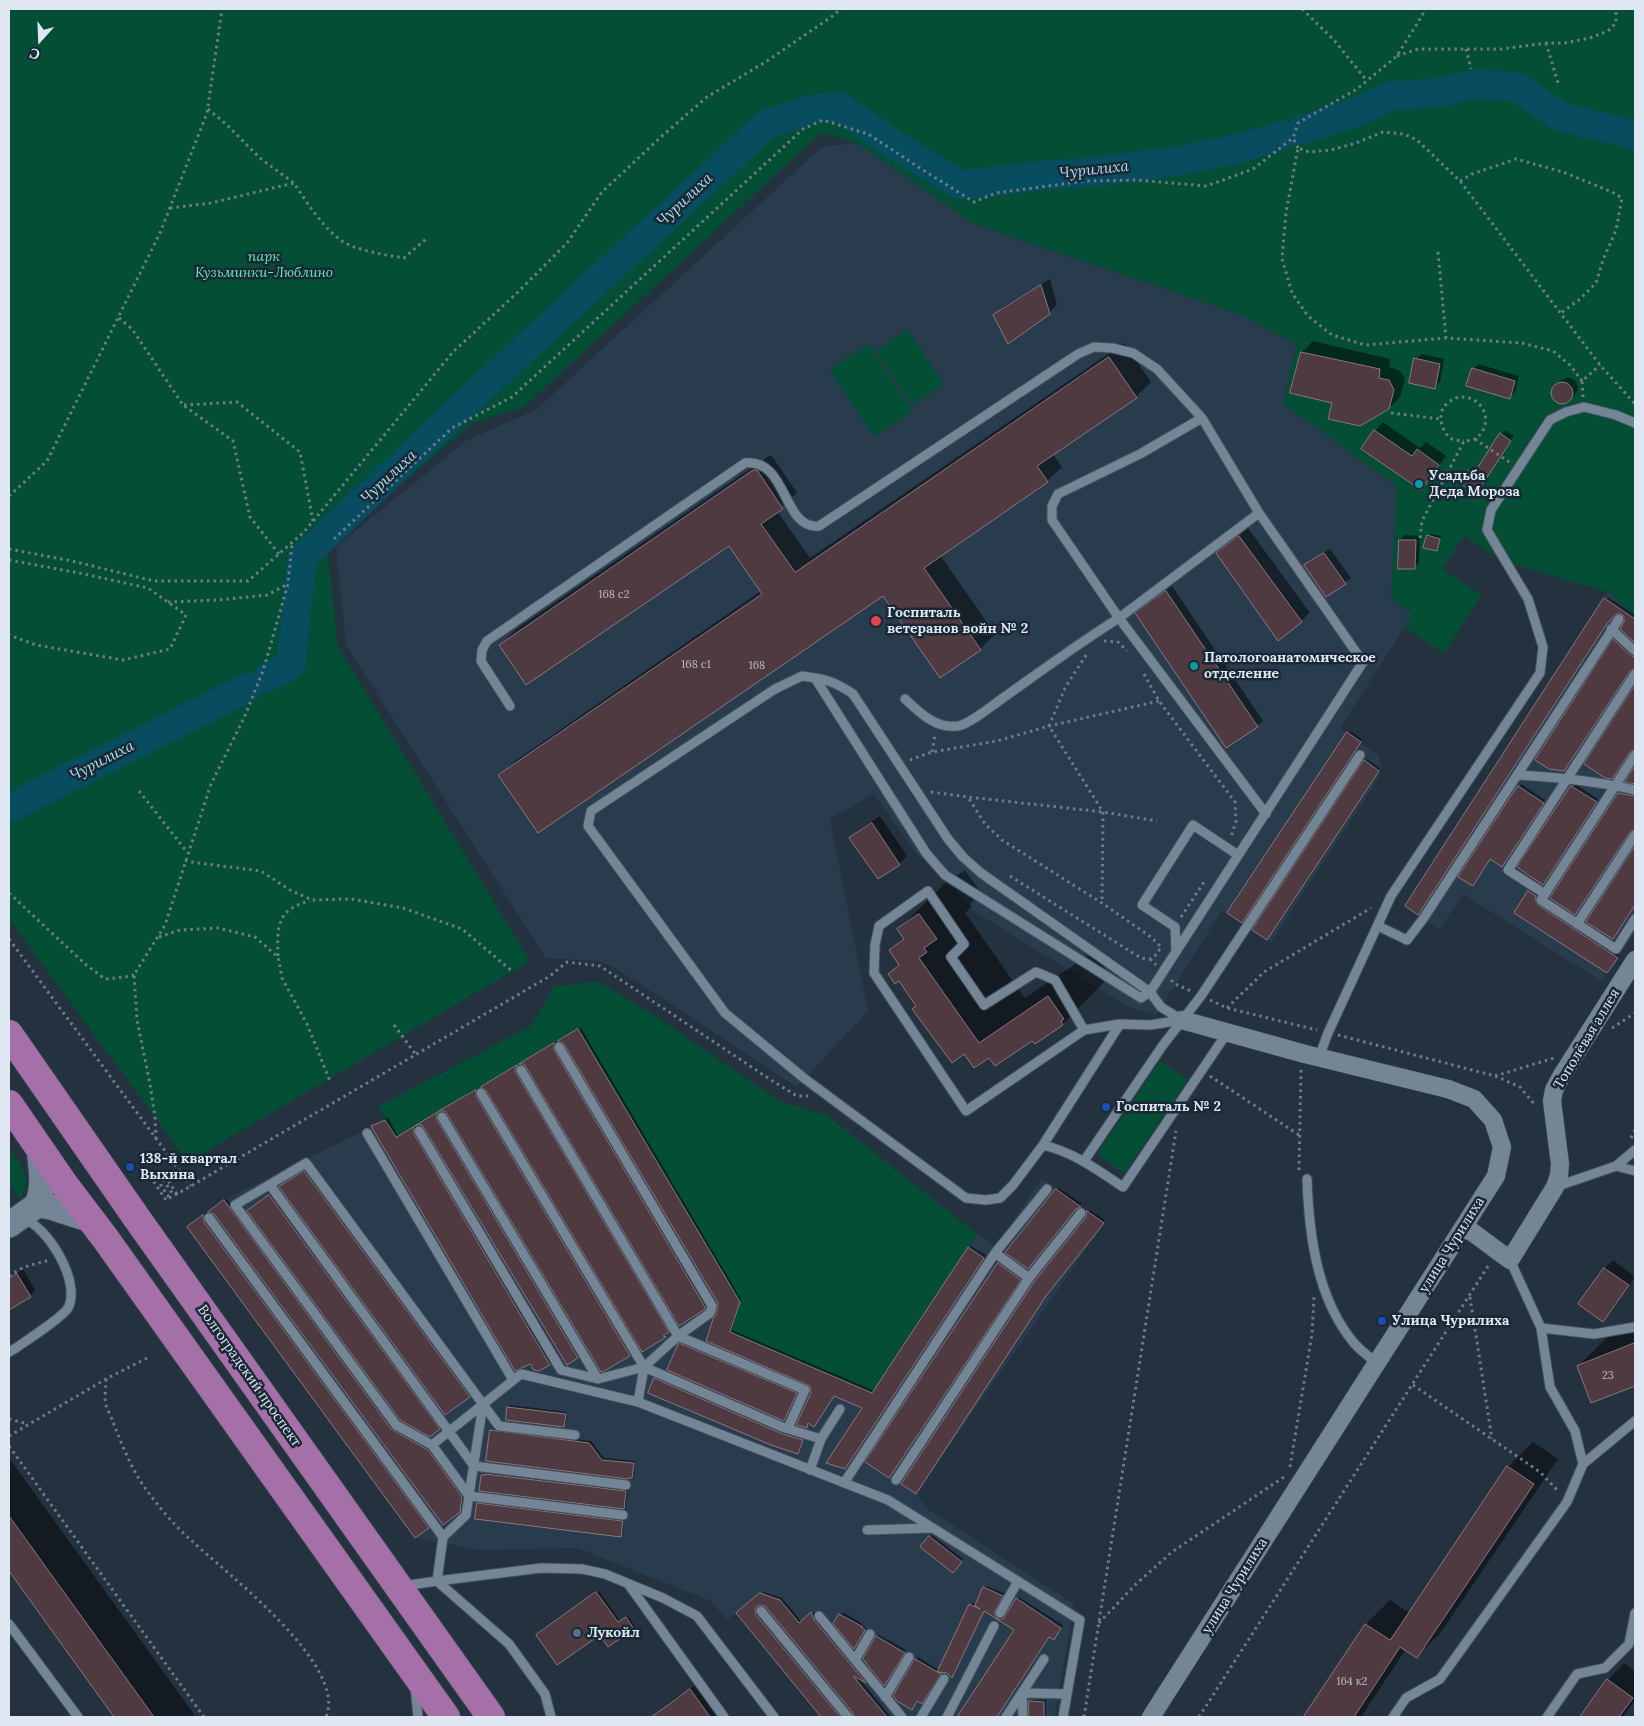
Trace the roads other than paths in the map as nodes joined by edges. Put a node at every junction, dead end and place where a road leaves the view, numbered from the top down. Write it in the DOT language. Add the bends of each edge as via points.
graph roads {
  1 [pos="1202,418"];
  2 [pos="1635,423"];
  3 [pos="1259,513"];
  4 [pos="1119,618"];
  5 [pos="1619,619"];
  6 [pos="1611,630"];
  7 [pos="1635,651"];
  8 [pos="1635,674"];
  9 [pos="815,678"];
  10 [pos="905,699"];
  11 [pos="510,706"];
  12 [pos="1360,755"];
  13 [pos="1635,755"];
  14 [pos="1517,775"];
  15 [pos="1568,778"];
  16 [pos="1616,786"];
  17 [pos="1635,790"];
  18 [pos="1266,814"];
  19 [pos="1635,835"];
  20 [pos="1238,855"];
  21 [pos="1545,894"];
  22 [pos="1635,919"];
  23 [pos="1577,924"];
  24 [pos="1378,926"];
  25 [pos="1176,951"];
  26 [pos="1635,960"];
  27 [pos="1150,992"];
  28 [pos="1182,1020"];
  29 [pos="1120,1024"];
  30 [pos="1084,1030"];
  31 [pos="1227,1033"];
  32 [pos="9,1034"];
  33 [pos="559,1047"];
  34 [pos="1319,1057"];
  35 [pos="521,1070"];
  36 [pos="481,1093"];
  37 [pos="9,1104"];
  38 [pos="442,1117"];
  39 [pos="418,1131"];
  40 [pos="367,1133"];
  41 [pos="1043,1145"];
  42 [pos="39,1148"];
  43 [pos="1635,1150"];
  44 [pos="1084,1161"];
  45 [pos="1616,1166"];
  46 [pos="1635,1171"];
  47 [pos="1303,1177"];
  48 [pos="270,1185"];
  49 [pos="1555,1187"];
  50 [pos="1046,1189"];
  51 [pos="1080,1213"];
  52 [pos="22,1216"];
  53 [pos="208,1218"];
  54 [pos="91,1220"];
  55 [pos="1464,1226"];
  56 [pos="995,1253"];
  57 [pos="1504,1256"];
  58 [pos="1029,1278"];
  59 [pos="1635,1327"];
  60 [pos="1541,1328"];
  61 [pos="678,1336"];
  62 [pos="9,1352"];
  63 [pos="1377,1363"];
  64 [pos="644,1368"];
  65 [pos="598,1379"];
  66 [pos="513,1380"];
  67 [pos="638,1402"];
  68 [pos="483,1404"];
  69 [pos="840,1409"];
  70 [pos="1635,1421"];
  71 [pos="788,1428"];
  72 [pos="449,1432"];
  73 [pos="575,1435"];
  74 [pos="821,1439"];
  75 [pos="432,1445"];
  76 [pos="1583,1464"];
  77 [pos="474,1466"];
  78 [pos="810,1470"];
  79 [pos="896,1480"];
  80 [pos="844,1483"];
  81 [pos="626,1485"];
  82 [pos="469,1496"];
  83 [pos="623,1515"];
  84 [pos="932,1528"];
  85 [pos="867,1530"];
  86 [pos="442,1537"];
  87 [pos="437,1581"];
  88 [pos="1018,1581"];
  89 [pos="629,1584"];
  90 [pos="399,1587"];
  91 [pos="761,1611"];
  92 [pos="1000,1613"];
  93 [pos="1635,1613"];
  94 [pos="819,1616"];
  95 [pos="9,1624"];
  96 [pos="994,1626"];
  97 [pos="870,1634"];
  98 [pos="909,1657"];
  99 [pos="1044,1659"];
  100 [pos="855,1660"];
  101 [pos="414,1672"];
  102 [pos="944,1679"];
  103 [pos="1022,1693"];
  104 [pos="1067,1694"];
  105 [pos="885,1698"];
  106 [pos="78,1717"];
  107 [pos="418,1717"];
  108 [pos="446,1717"];
  109 [pos="492,1717"];
  110 [pos="551,1717"];
  111 [pos="724,1717"];
  112 [pos="774,1717"];
  113 [pos="848,1717"];
  114 [pos="902,1717"];
  115 [pos="921,1717"];
  116 [pos="947,1717"];
  117 [pos="1006,1717"];
  118 [pos="1023,1717"];
  119 [pos="1063,1717"];
  120 [pos="1151,1717"];
  121 [pos="1393,1717"];
  122 [pos="1547,1717"];
  1 -- 3 [label="lane"];
  1 -- 4 [label="lane" via="1140,454 1058,494 1052,506 1052,520"];
  1 -- 11 [label="lane" via="1157,369 1133,353 1094,347 1078,354 819,526 799,520 770,470 758,464 745,463 487,640 481,661"];
  2 -- 24 [label="lane" via="1584,408 1550,420 1491,510 1487,530 1528,599 1543,647 1540,673 1391,896"];
  3 -- 4 [label="lane"];
  3 -- 18 [label="lane" via="1363,662"];
  4 -- 10 [label="lane" via="960,726 931,721"];
  4 -- 18 [label="lane"];
  5 -- 6 [label="lane"];
  6 -- 7 [label="lane"];
  6 -- 14 [label="lane"];
  8 -- 15 [label="lane"];
  9 -- 27 [label="lane" via="837,683 853,694 948,839 981,874"];
  9 -- 27 [label="lane" via="926,852 945,875 1141,998"];
  9 -- 41 [label="lane" via="802,676 775,689 591,812 588,826 725,1013 804,1079 966,1198 1000,1198"];
  12 -- 28 [label="lane"];
  13 -- 16 [label="lane"];
  14 -- 15 [label="lane"];
  14 -- 24 [label="lane" via="1407,940"];
  15 -- 16 [label="lane"];
  15 -- 21 [label="lane" via="1508,870"];
  16 -- 17 [label="lane"];
  16 -- 21 [label="lane"];
  18 -- 20 [label="lane"];
  19 -- 23 [label="lane"];
  20 -- 25 [label="lane"];
  20 -- 25 [label="lane" via="1194,826 1142,905 1175,927"];
  21 -- 23 [label="lane" via="1541,900"];
  22 -- 23 [label="lane" via="1616,949"];
  24 -- 34 [label="lane"];
  25 -- 27 [label="lane"];
  26 -- 49 [label="street, Тополёвая аллея" via="1554,1090 1552,1100 1560,1164"];
  27 -- 28 [label="lane" via="1161,1007"];
  28 -- 29 [label="lane" via="1150,1025"];
  28 -- 31 [label="street, улица Чурилиха"];
  28 -- 44 [label="lane"];
  29 -- 30 [label="lane"];
  29 -- 41 [label="lane"];
  30 -- 30 [label="lane" via="966,1112 874,973 879,926 928,891 964,944 951,957 984,1005 1036,972 1055,980"];
  31 -- 34 [label="street, улица Чурилиха"];
  31 -- 44 [label="lane" via="1123,1187"];
  32 -- 90 [label="main road, Волгоградский проспект" via="130,1210"];
  33 -- 61 [label="lane" via="712,1306 710,1313"];
  34 -- 55 [label="street, улица Чурилиха" via="1448,1089 1474,1100 1493,1120 1502,1147 1496,1176"];
  35 -- 61 [label="lane"];
  36 -- 64 [label="lane"];
  37 -- 42 [label="main road"];
  38 -- 65 [label="lane"];
  39 -- 65 [label="lane" via="560,1370"];
  40 -- 66 [label="lane"];
  41 -- 44 [label="lane" via="1062,1149"];
  42 -- 52 [label="street" via="43,1180 41,1195"];
  42 -- 54 [label="main road"];
  43 -- 45 [label="lane"];
  45 -- 46 [label="lane"];
  45 -- 49 [label="lane"];
  47 -- 63 [label="lane" via="1311,1237 1330,1303 1355,1344"];
  48 -- 68 [label="lane" via="306,1163"];
  48 -- 72 [label="lane"];
  48 -- 75 [label="lane" via="235,1206 396,1425"];
  49 -- 57 [label="street, Тополёвая аллея"];
  50 -- 56 [label="lane"];
  51 -- 58 [label="lane"];
  52 -- 54 [label="street" via="51,1207"];
  52 -- 62 [label="lane" via="34,1224 61,1258 71,1282 71,1301 66,1312"];
  53 -- 86 [label="lane"];
  54 -- 101 [label="main road"];
  55 -- 57 [label="street"];
  55 -- 63 [label="street, улица Чурилиха"];
  56 -- 58 [label="lane"];
  56 -- 80 [label="lane"];
  57 -- 60 [label="lane"];
  58 -- 79 [label="lane"];
  59 -- 60 [label="lane" via="1594,1334"];
  60 -- 76 [label="lane" via="1550,1387 1575,1431"];
  61 -- 64 [label="lane"];
  61 -- 71 [label="lane" via="804,1390"];
  63 -- 120 [label="street, улица Чурилиха"];
  64 -- 65 [label="lane"];
  64 -- 67 [label="lane"];
  64 -- 71 [label="lane"];
  66 -- 67 [label="lane" via="521,1374"];
  66 -- 68 [label="lane"];
  67 -- 78 [label="lane"];
  68 -- 72 [label="lane"];
  68 -- 73 [label="lane" via="499,1426"];
  68 -- 77 [label="lane"];
  69 -- 74 [label="lane"];
  70 -- 76 [label="lane"];
  71 -- 74 [label="lane"];
  72 -- 75 [label="lane"];
  72 -- 77 [label="lane"];
  74 -- 78 [label="lane"];
  75 -- 82 [label="lane"];
  76 -- 121 [label="lane" via="1567,1502 1440,1679 1406,1698"];
  77 -- 81 [label="lane"];
  77 -- 82 [label="lane"];
  78 -- 80 [label="lane"];
  80 -- 84 [label="lane" via="888,1500"];
  82 -- 83 [label="lane"];
  82 -- 86 [label="lane" via="466,1515"];
  84 -- 85 [label="lane"];
  84 -- 88 [label="lane"];
  86 -- 87 [label="lane"];
  87 -- 89 [label="lane" via="541,1568 582,1569"];
  87 -- 90 [label="lane"];
  87 -- 110 [label="lane" via="509,1644 545,1694"];
  88 -- 92 [label="lane"];
  88 -- 104 [label="lane" via="1080,1620"];
  89 -- 111 [label="lane"];
  89 -- 112 [label="lane" via="697,1616"];
  90 -- 109 [label="main road, Волгоградский проспект"];
  91 -- 113 [label="lane"];
  93 -- 122 [label="lane" via="1629,1644 1605,1668 1577,1674"];
  94 -- 100 [label="lane"];
  95 -- 106 [label="lane"];
  96 -- 116 [label="lane"];
  97 -- 100 [label="lane"];
  98 -- 105 [label="lane"];
  99 -- 103 [label="lane"];
  100 -- 105 [label="lane"];
  101 -- 107 [label="lane"];
  101 -- 108 [label="main road"];
  102 -- 115 [label="lane"];
  103 -- 104 [label="lane"];
  103 -- 117 [label="lane"];
  103 -- 118 [label="lane"];
  104 -- 119 [label="lane"];
  105 -- 114 [label="lane"];
}
